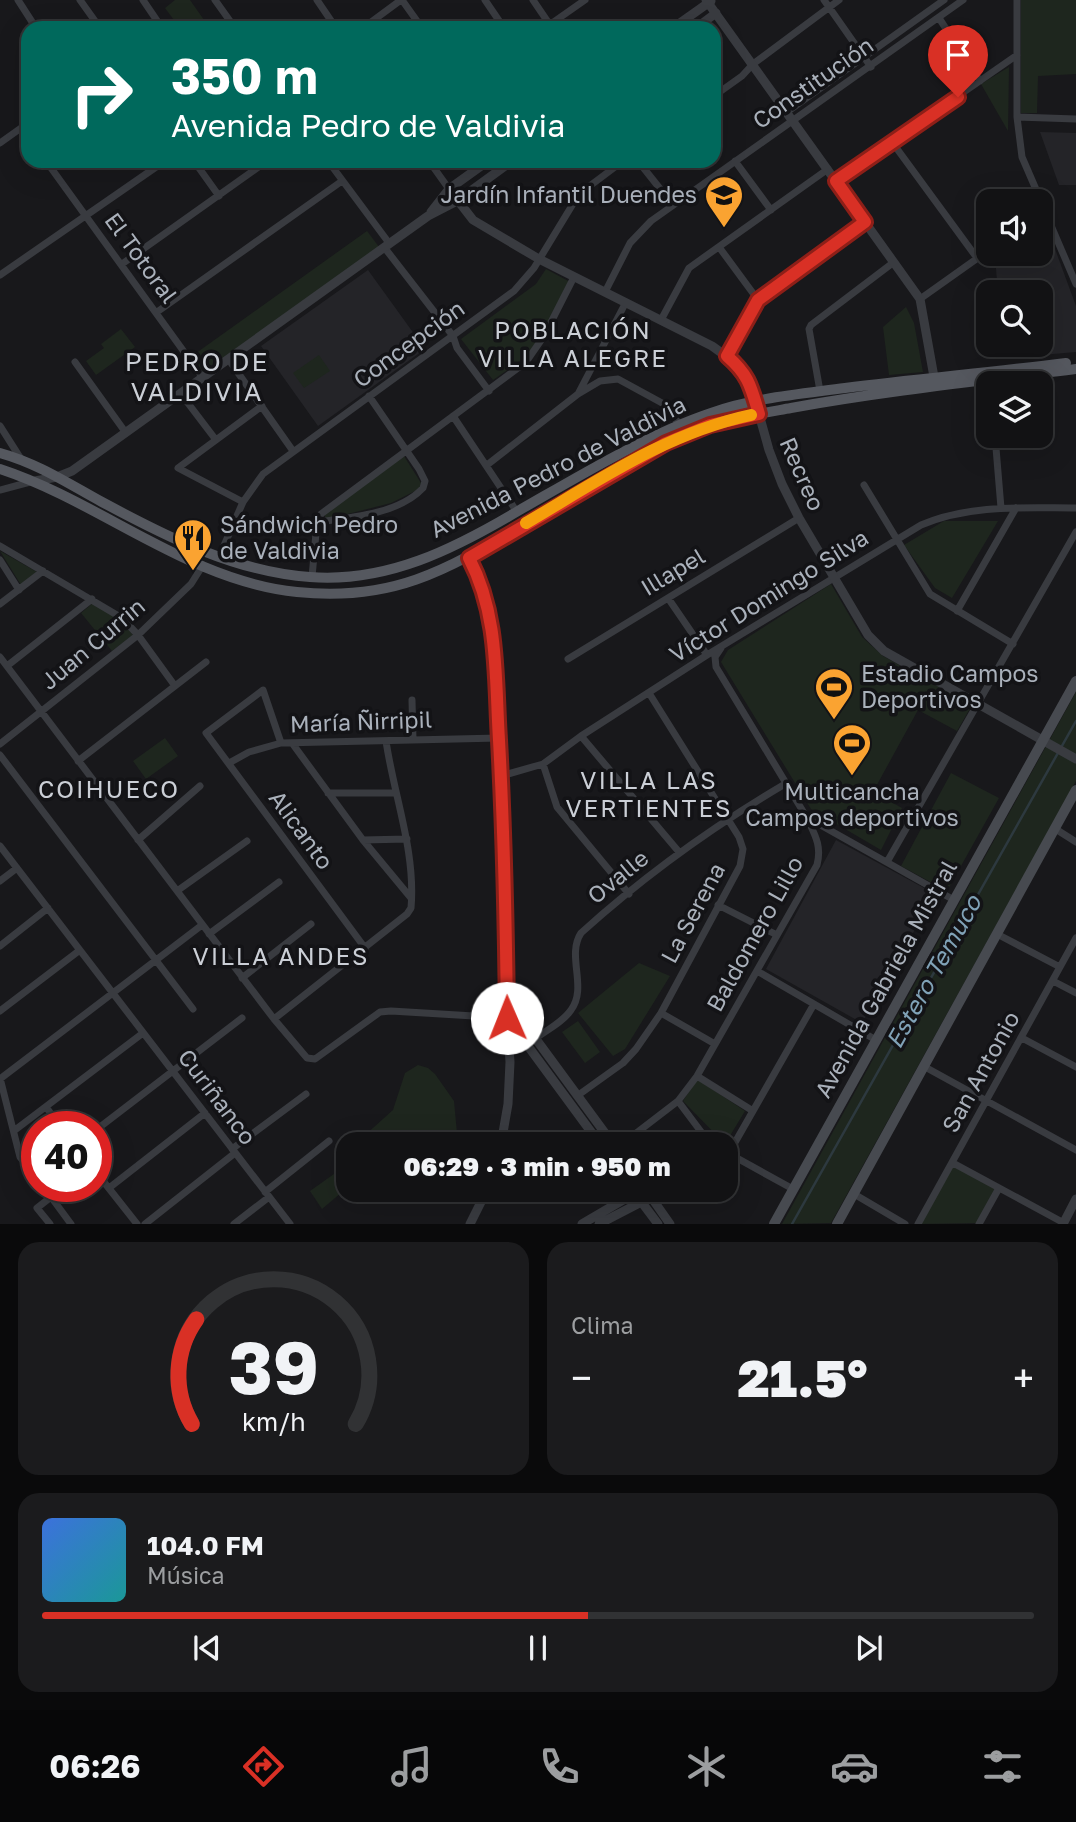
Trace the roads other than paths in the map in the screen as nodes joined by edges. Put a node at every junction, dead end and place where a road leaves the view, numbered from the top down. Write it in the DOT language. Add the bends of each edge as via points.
graph roads {
  1 [pos="18,0"];
  2 [pos="80,0"];
  3 [pos="144,0"];
  4 [pos="215,0"];
  5 [pos="317,0"];
  6 [pos="402,0"];
  7 [pos="485,0"];
  8 [pos="533,0"];
  9 [pos="585,0"];
  10 [pos="839,0"];
  11 [pos="928,0"];
  12 [pos="944,0"];
  13 [pos="963,0"];
  14 [pos="1017,0"];
  15 [pos="709,1"];
  16 [pos="827,3"];
  17 [pos="933,8"];
  18 [pos="716,13"];
  19 [pos="939,18"];
  20 [pos="32,21"];
  21 [pos="95,21"];
  22 [pos="158,21"];
  23 [pos="230,21"];
  24 [pos="331,21"];
  25 [pos="373,21"];
  26 [pos="417,21"];
  27 [pos="499,21"];
  28 [pos="544,21"];
  29 [pos="554,21"];
  30 [pos="682,21"];
  31 [pos="705,21"];
  32 [pos="1017,55"];
  33 [pos="864,57"];
  34 [pos="753,64"];
  35 [pos="871,66"];
  36 [pos="980,81"];
  37 [pos="721,91"];
  38 [pos="790,116"];
  39 [pos="1017,117"];
  40 [pos="1076,119"];
  41 [pos="21,128"];
  42 [pos="892,142"];
  43 [pos="0,143"];
  44 [pos="735,161"];
  45 [pos="51,168"];
  46 [pos="155,168"];
  47 [pos="199,168"];
  48 [pos="252,168"];
  49 [pos="333,168"];
  50 [pos="434,168"];
  51 [pos="478,168"];
  52 [pos="502,168"];
  53 [pos="614,168"];
  54 [pos="644,168"];
  55 [pos="828,169"];
  56 [pos="342,181"];
  57 [pos="836,181"];
  58 [pos="449,189"];
  59 [pos="1036,189"];
  60 [pos="219,196"];
  61 [pos="457,201"];
  62 [pos="673,205"];
  63 [pos="771,210"];
  64 [pos="87,215"];
  65 [pos="428,216"];
  66 [pos="865,222"];
  67 [pos="1053,234"];
  68 [pos="387,245"];
  69 [pos="719,247"];
  70 [pos="976,257"];
  71 [pos="539,259"];
  72 [pos="976,259"];
  73 [pos="894,262"];
  74 [pos="122,264"];
  75 [pos="0,275"];
  76 [pos="574,277"];
  77 [pos="1076,284"];
  78 [pos="605,292"];
  79 [pos="920,299"];
  80 [pos="758,300"];
  81 [pos="626,302"];
  82 [pos="157,312"];
  83 [pos="661,320"];
  84 [pos="453,336"];
  85 [pos="727,356"];
  86 [pos="229,360"];
  87 [pos="75,362"];
  88 [pos="1076,362"];
  89 [pos="1076,369"];
  90 [pos="1053,373"];
  91 [pos="934,377"];
  92 [pos="204,378"];
  93 [pos="976,384"];
  94 [pos="489,391"];
  95 [pos="820,391"];
  96 [pos="181,394"];
  97 [pos="578,394"];
  98 [pos="369,397"];
  99 [pos="262,406"];
  100 [pos="757,408"];
  101 [pos="453,416"];
  102 [pos="0,426"];
  103 [pos="680,426"];
  104 [pos="126,433"];
  105 [pos="216,440"];
  106 [pos="996,448"];
  107 [pos="407,449"];
  108 [pos="293,451"];
  109 [pos="0,453"];
  110 [pos="21,459"];
  111 [pos="487,465"];
  112 [pos="0,469"];
  113 [pos="57,477"];
  114 [pos="34,481"];
  115 [pos="864,485"];
  116 [pos="0,490"];
  117 [pos="243,502"];
  118 [pos="1000,508"];
  119 [pos="1016,508"];
  120 [pos="1076,508"];
  121 [pos="517,512"];
  122 [pos="799,518"];
  123 [pos="317,522"];
  124 [pos="1076,532"];
  125 [pos="897,539"];
  126 [pos="0,547"];
  127 [pos="433,556"];
  128 [pos="219,557"];
  129 [pos="469,558"];
  130 [pos="0,560"];
  131 [pos="203,565"];
  132 [pos="43,571"];
  133 [pos="312,578"];
  134 [pos="833,578"];
  135 [pos="19,590"];
  136 [pos="668,598"];
  137 [pos="92,599"];
  138 [pos="0,604"];
  139 [pos="957,611"];
  140 [pos="138,635"];
  141 [pos="1013,644"];
  142 [pos="721,647"];
  143 [pos="707,655"];
  144 [pos="0,657"];
  145 [pos="568,659"];
  146 [pos="206,662"];
  147 [pos="6,666"];
  148 [pos="1076,681"];
  149 [pos="175,686"];
  150 [pos="649,693"];
  151 [pos="412,700"];
  152 [pos="979,703"];
  153 [pos="41,712"];
  154 [pos="581,736"];
  155 [pos="499,738"];
  156 [pos="413,740"];
  157 [pos="386,741"];
  158 [pos="1046,741"];
  159 [pos="281,743"];
  160 [pos="292,743"];
  161 [pos="0,744"];
  162 [pos="0,755"];
  163 [pos="1073,757"];
  164 [pos="78,761"];
  165 [pos="229,763"];
  166 [pos="543,764"];
  167 [pos="501,776"];
  168 [pos="785,784"];
  169 [pos="200,786"];
  170 [pos="1076,790"];
  171 [pos="328,793"];
  172 [pos="396,793"];
  173 [pos="727,818"];
  174 [pos="807,818"];
  175 [pos="1055,828"];
  176 [pos="407,839"];
  177 [pos="138,840"];
  178 [pos="363,840"];
  179 [pos="247,841"];
  180 [pos="1076,842"];
  181 [pos="0,846"];
  182 [pos="679,852"];
  183 [pos="887,862"];
  184 [pos="17,868"];
  185 [pos="0,881"];
  186 [pos="279,882"];
  187 [pos="177,891"];
  188 [pos="629,894"];
  189 [pos="412,899"];
  190 [pos="954,900"];
  191 [pos="718,905"];
  192 [pos="48,908"];
  193 [pos="311,924"];
  194 [pos="202,925"];
  195 [pos="209,934"];
  196 [pos="997,934"];
  197 [pos="777,935"];
  198 [pos="1076,938"];
  199 [pos="0,946"];
  200 [pos="365,948"];
  201 [pos="80,950"];
  202 [pos="156,961"];
  203 [pos="1060,967"];
  204 [pos="757,971"];
  205 [pos="242,978"];
  206 [pos="1053,981"];
  207 [pos="114,993"];
  208 [pos="1076,993"];
  209 [pos="814,1004"];
  210 [pos="192,1009"];
  211 [pos="0,1011"];
  212 [pos="661,1013"];
  213 [pos="242,1018"];
  214 [pos="507,1018"];
  215 [pos="274,1019"];
  216 [pos="144,1033"];
  217 [pos="536,1038"];
  218 [pos="1022,1038"];
  219 [pos="876,1040"];
  220 [pos="715,1044"];
  221 [pos="925,1067"];
  222 [pos="1076,1067"];
  223 [pos="173,1071"];
  224 [pos="697,1076"];
  225 [pos="0,1079"];
  226 [pos="306,1094"];
  227 [pos="577,1096"];
  228 [pos="678,1101"];
  229 [pos="988,1101"];
  230 [pos="46,1107"];
  231 [pos="49,1111"];
  232 [pos="752,1111"];
  233 [pos="205,1113"];
  234 [pos="112,1118"];
  235 [pos="15,1130"];
  236 [pos="503,1132"];
  237 [pos="591,1132"];
  238 [pos="603,1132"];
  239 [pos="638,1132"];
  240 [pos="701,1132"];
  241 [pos="738,1135"];
  242 [pos="329,1141"];
  243 [pos="1076,1150"];
  244 [pos="234,1151"];
  245 [pos="21,1158"];
  246 [pos="738,1159"];
  247 [pos="953,1163"];
  248 [pos="112,1186"];
  249 [pos="999,1188"];
  250 [pos="793,1189"];
  251 [pos="112,1192"];
  252 [pos="267,1194"];
  253 [pos="854,1194"];
  254 [pos="1076,1199"];
  255 [pos="45,1202"];
  256 [pos="54,1202"];
  257 [pos="480,1202"];
  258 [pos="616,1202"];
  259 [pos="637,1202"];
  260 [pos="649,1202"];
  261 [pos="652,1202"];
  262 [pos="50,1223"];
  263 [pos="69,1223"];
  264 [pos="136,1223"];
  265 [pos="145,1223"];
  266 [pos="234,1223"];
  267 [pos="290,1223"];
  268 [pos="470,1223"];
  269 [pos="582,1223"];
  270 [pos="599,1223"];
  271 [pos="658,1223"];
  272 [pos="670,1223"];
  273 [pos="774,1223"];
  274 [pos="837,1223"];
  275 [pos="905,1223"];
  276 [pos="918,1223"];
  277 [pos="979,1223"];
  278 [pos="1063,1223"];
  1 -- 20 [label="street"];
  2 -- 21 [label="street"];
  3 -- 22 [label="street"];
  4 -- 23 [label="street"];
  5 -- 24 [label="street"];
  6 -- 25 [label="street"];
  6 -- 26 [label="street"];
  7 -- 27 [label="street"];
  8 -- 28 [label="street"];
  9 -- 29 [label="street"];
  10 -- 16 [label="street"];
  11 -- 17 [label="street"];
  12 -- 17 [label="street, Constitución"];
  13 -- 19 [label="street, Constitución"];
  14 -- 32 [label="street"];
  15 -- 18 [label="street"];
  15 -- 30 [label="street"];
  16 -- 33 [label="street"];
  16 -- 34 [label="street"];
  17 -- 33 [label="street, Constitución"];
  18 -- 31 [label="street"];
  18 -- 34 [label="street"];
  19 -- 35 [label="street, Constitución"];
  19 -- 36 [label="street"];
  32 -- 36 [label="street"];
  32 -- 39 [label="street"];
  33 -- 35 [label="street"];
  33 -- 38 [label="street, Constitución"];
  34 -- 37 [label="street"];
  34 -- 38 [label="street"];
  35 -- 38 [label="street, Constitución"];
  36 -- 42 [label="street"];
  38 -- 44 [label="street, Constitución"];
  38 -- 55 [label="street"];
  39 -- 40 [label="street"];
  39 -- 59 [label="street" via="1022,157"];
  41 -- 43 [label="street"];
  42 -- 57 [label="street"];
  42 -- 70 [label="street"];
  44 -- 62 [label="street, Constitución"];
  44 -- 63 [label="street"];
  45 -- 64 [label="street, El Totoral"];
  46 -- 64 [label="street"];
  47 -- 60 [label="street"];
  48 -- 60 [label="street"];
  49 -- 56 [label="street"];
  50 -- 58 [label="street, Recreo"];
  51 -- 58 [label="street"];
  52 -- 61 [label="street"];
  53 -- 71 [label="street, Concepción" via="579,194"];
  54 -- 62 [label="street"];
  55 -- 57 [label="street"];
  55 -- 63 [label="street"];
  56 -- 68 [label="street"];
  56 -- 82 [label="street"];
  57 -- 66 [label="street"];
  58 -- 61 [label="street, Recreo"];
  58 -- 65 [label="street"];
  60 -- 74 [label="street"];
  61 -- 65 [label="street"];
  61 -- 71 [label="street, Recreo" via="473,220"];
  62 -- 78 [label="street, Constitución" via="630,243"];
  63 -- 69 [label="street"];
  64 -- 74 [label="street, El Totoral"];
  64 -- 75 [label="street"];
  65 -- 68 [label="street"];
  66 -- 73 [label="street"];
  66 -- 80 [label="street"];
  67 -- 77 [label="street"];
  68 -- 84 [label="street"];
  68 -- 86 [label="street"];
  69 -- 80 [label="street"];
  69 -- 83 [label="street" via="689,268"];
  71 -- 76 [label="street, Recreo"];
  71 -- 84 [label="street, Concepción" via="514,291"];
  72 -- 79 [label="street"];
  73 -- 79 [label="street"];
  73 -- 95 [label="street" via="811,325"];
  74 -- 82 [label="street, El Totoral"];
  76 -- 78 [label="street, Recreo"];
  76 -- 94 [label="street" via="536,351"];
  78 -- 81 [label="street, Recreo"];
  79 -- 91 [label="street"];
  80 -- 85 [label="street"];
  81 -- 83 [label="street, Recreo"];
  81 -- 97 [label="street"];
  82 -- 92 [label="street, El Totoral"];
  83 -- 85 [label="street, Recreo"];
  84 -- 94 [label="street"];
  84 -- 98 [label="street, Concepción"];
  85 -- 100 [label="street, Recreo" via="745,373"];
  86 -- 92 [label="street"];
  86 -- 99 [label="street"];
  87 -- 104 [label="street"];
  88 -- 91 [label="main road, Avenida Pedro de Valdivia"];
  89 -- 90 [label="main road, Avenida Pedro de Valdivia"];
  91 -- 95 [label="main road, Avenida Pedro de Valdivia"];
  92 -- 96 [label="street"];
  93 -- 100 [label="main road, Avenida Pedro de Valdivia"];
  94 -- 101 [label="street"];
  95 -- 100 [label="main road, Avenida Pedro de Valdivia"];
  96 -- 104 [label="street"];
  96 -- 105 [label="street"];
  97 -- 103 [label="street" via="600,381 618,379 662,403"];
  97 -- 111 [label="street"];
  98 -- 107 [label="street"];
  98 -- 108 [label="street, Concepción"];
  99 -- 105 [label="street"];
  99 -- 108 [label="street"];
  100 -- 103 [label="main road, Avenida Pedro de Valdivia" via="710,413"];
  100 -- 122 [label="street, Recreo" via="775,467"];
  100 -- 129 [label="main road, Avenida Pedro de Valdivia" via="666,443"];
  101 -- 107 [label="street"];
  101 -- 111 [label="street"];
  102 -- 110 [label="street"];
  103 -- 121 [label="main road, Avenida Pedro de Valdivia"];
  104 -- 113 [label="street"];
  105 -- 117 [label="street" via="178,468"];
  106 -- 118 [label="street"];
  107 -- 123 [label="street" via="333,503"];
  107 -- 123 [label="street" via="425,481 419,493 386,509"];
  108 -- 117 [label="street, Concepción" via="263,474"];
  109 -- 110 [label="main road, Avenida Pedro de Valdivia"];
  110 -- 113 [label="main road, Avenida Pedro de Valdivia"];
  111 -- 121 [label="street"];
  112 -- 114 [label="main road, Avenida Pedro de Valdivia"];
  113 -- 114 [label="street"];
  113 -- 128 [label="main road, Avenida Pedro de Valdivia" via="149,527"];
  114 -- 116 [label="street"];
  114 -- 131 [label="main road, Avenida Pedro de Valdivia"];
  115 -- 125 [label="street"];
  117 -- 128 [label="street, Concepción"];
  118 -- 119 [label="street, Víctor Domingo Silva"];
  118 -- 125 [label="street, Víctor Domingo Silva" via="947,515"];
  119 -- 120 [label="street, Víctor Domingo Silva"];
  119 -- 139 [label="street"];
  121 -- 127 [label="main road, Avenida Pedro de Valdivia"];
  122 -- 134 [label="street, Recreo"];
  122 -- 136 [label="street, Illapel"];
  123 -- 133 [label="street"];
  124 -- 141 [label="street"];
  125 -- 134 [label="street, Víctor Domingo Silva"];
  125 -- 139 [label="street" via="930,594"];
  126 -- 132 [label="street"];
  127 -- 129 [label="main road" via="461,553"];
  127 -- 133 [label="main road, Avenida Pedro de Valdivia" via="375,573"];
  128 -- 133 [label="main road, Avenida Pedro de Valdivia"];
  129 -- 131 [label="main road, Avenida Pedro de Valdivia" via="404,584 332,594 273,589"];
  129 -- 155 [label="street" via="492,620"];
  130 -- 135 [label="street"];
  131 -- 140 [label="street, Juan Currin" via="191,584"];
  132 -- 135 [label="street"];
  132 -- 137 [label="street"];
  134 -- 142 [label="street, Víctor Domingo Silva"];
  134 -- 152 [label="street, Recreo" via="861,625 884,651"];
  135 -- 138 [label="street"];
  136 -- 143 [label="street"];
  136 -- 145 [label="street, Illapel"];
  137 -- 140 [label="street" via="122,618"];
  137 -- 147 [label="street"];
  139 -- 141 [label="street"];
  140 -- 149 [label="street"];
  140 -- 153 [label="street, Juan Currin"];
  141 -- 152 [label="street"];
  142 -- 143 [label="street, Víctor Domingo Silva"];
  142 -- 168 [label="street, Baldomero Lillo" via="716,667"];
  143 -- 150 [label="street, Víctor Domingo Silva"];
  144 -- 147 [label="street"];
  146 -- 149 [label="street"];
  147 -- 153 [label="street"];
  148 -- 158 [label="main road, Avenida Gabriela Mistral"];
  149 -- 164 [label="street"];
  150 -- 154 [label="street, Víctor Domingo Silva"];
  150 -- 173 [label="street, La Serena"];
  151 -- 156 [label="street"];
  152 -- 158 [label="street, Recreo"];
  152 -- 183 [label="street"];
  153 -- 161 [label="street, Juan Currin"];
  153 -- 164 [label="street"];
  154 -- 166 [label="street, Víctor Domingo Silva"];
  154 -- 182 [label="street"];
  155 -- 156 [label="street, María Ñirripil"];
  155 -- 167 [label="street"];
  156 -- 157 [label="street, María Ñirripil"];
  157 -- 160 [label="street, María Ñirripil"];
  157 -- 172 [label="street"];
  158 -- 163 [label="street, Recreo"];
  158 -- 190 [label="main road, Avenida Gabriela Mistral"];
  159 -- 160 [label="street, María Ñirripil"];
  159 -- 165 [label="street, María Ñirripil"];
  159 -- 165 [label="street, Alicanto" via="263,690 206,733"];
  160 -- 171 [label="street"];
  162 -- 202 [label="street"];
  164 -- 177 [label="street"];
  165 -- 200 [label="street, Alicanto"];
  166 -- 167 [label="street, Víctor Domingo Silva"];
  166 -- 188 [label="street" via="557,807"];
  167 -- 214 [label="street"];
  168 -- 173 [label="street, Ovalle"];
  168 -- 174 [label="street, Baldomero Lillo"];
  169 -- 177 [label="street"];
  170 -- 175 [label="main road"];
  171 -- 172 [label="street"];
  171 -- 178 [label="street"];
  172 -- 176 [label="street"];
  173 -- 182 [label="street, Ovalle"];
  173 -- 191 [label="street, La Serena" via="743,855"];
  174 -- 183 [label="street"];
  174 -- 197 [label="street, Baldomero Lillo" via="820,852 817,865"];
  175 -- 180 [label="street"];
  175 -- 196 [label="main road"];
  176 -- 178 [label="street"];
  176 -- 189 [label="street"];
  177 -- 187 [label="street"];
  178 -- 189 [label="street"];
  179 -- 187 [label="street"];
  181 -- 184 [label="street, Curiñanco"];
  182 -- 188 [label="street, Ovalle"];
  183 -- 190 [label="street"];
  184 -- 185 [label="street"];
  184 -- 192 [label="street, Curiñanco"];
  186 -- 195 [label="street"];
  187 -- 194 [label="street"];
  188 -- 217 [label="street, Ovalle" via="578,937 575,1004"];
  189 -- 200 [label="street" via="407,914"];
  190 -- 219 [label="main road, Avenida Gabriela Mistral"];
  191 -- 197 [label="street"];
  191 -- 212 [label="street, La Serena"];
  192 -- 199 [label="street"];
  192 -- 201 [label="street, Curiñanco"];
  193 -- 205 [label="street"];
  194 -- 195 [label="street"];
  194 -- 202 [label="street"];
  195 -- 205 [label="street"];
  196 -- 203 [label="street"];
  196 -- 221 [label="main road"];
  197 -- 204 [label="street, Baldomero Lillo"];
  198 -- 203 [label="street, San Antonio"];
  200 -- 215 [label="street"];
  201 -- 207 [label="street, Curiñanco"];
  201 -- 211 [label="street"];
  202 -- 207 [label="street"];
  202 -- 210 [label="street"];
  203 -- 206 [label="street, San Antonio"];
  204 -- 209 [label="street"];
  204 -- 220 [label="street, Baldomero Lillo"];
  205 -- 215 [label="street"];
  206 -- 208 [label="street"];
  206 -- 218 [label="street, San Antonio"];
  207 -- 216 [label="street, Curiñanco"];
  207 -- 225 [label="street"];
  209 -- 219 [label="street"];
  209 -- 232 [label="street"];
  212 -- 220 [label="street"];
  212 -- 227 [label="street, La Serena" via="630,1057"];
  213 -- 223 [label="street"];
  214 -- 215 [label="street" via="380,1012 312,1060"];
  214 -- 217 [label="street"];
  214 -- 236 [label="street" via="510,1083"];
  214 -- 237 [label="street"];
  216 -- 223 [label="street, Curiñanco"];
  216 -- 230 [label="street"];
  217 -- 227 [label="street"];
  218 -- 222 [label="street"];
  218 -- 229 [label="street, San Antonio"];
  219 -- 250 [label="main road, Avenida Gabriela Mistral"];
  220 -- 224 [label="street, Baldomero Lillo"];
  221 -- 229 [label="street"];
  221 -- 253 [label="main road"];
  223 -- 233 [label="street, Curiñanco"];
  223 -- 234 [label="street"];
  224 -- 228 [label="street, Baldomero Lillo"];
  224 -- 232 [label="street"];
  225 -- 235 [label="street"];
  226 -- 244 [label="street"];
  227 -- 238 [label="street"];
  228 -- 239 [label="street, Baldomero Lillo"];
  228 -- 240 [label="street"];
  229 -- 243 [label="street"];
  229 -- 247 [label="street, San Antonio"];
  230 -- 231 [label="street"];
  230 -- 235 [label="street"];
  232 -- 241 [label="street"];
  233 -- 244 [label="street, Curiñanco"];
  233 -- 248 [label="street"];
  235 -- 245 [label="street"];
  242 -- 252 [label="street"];
  244 -- 252 [label="street, Curiñanco"];
  244 -- 265 [label="street"];
  246 -- 250 [label="street"];
  247 -- 249 [label="street"];
  247 -- 276 [label="street, San Antonio"];
  249 -- 277 [label="street"];
  249 -- 278 [label="street"];
  250 -- 273 [label="main road, Avenida Gabriela Mistral"];
  251 -- 264 [label="street"];
  252 -- 266 [label="street"];
  252 -- 267 [label="street, Curiñanco"];
  253 -- 274 [label="main road"];
  253 -- 275 [label="street"];
  254 -- 278 [label="street"];
  255 -- 262 [label="street" via="37,1208"];
  256 -- 263 [label="street"];
  257 -- 268 [label="street"];
  258 -- 269 [label="street"];
  259 -- 270 [label="street"];
  260 -- 271 [label="street"];
  261 -- 272 [label="street"];
}
